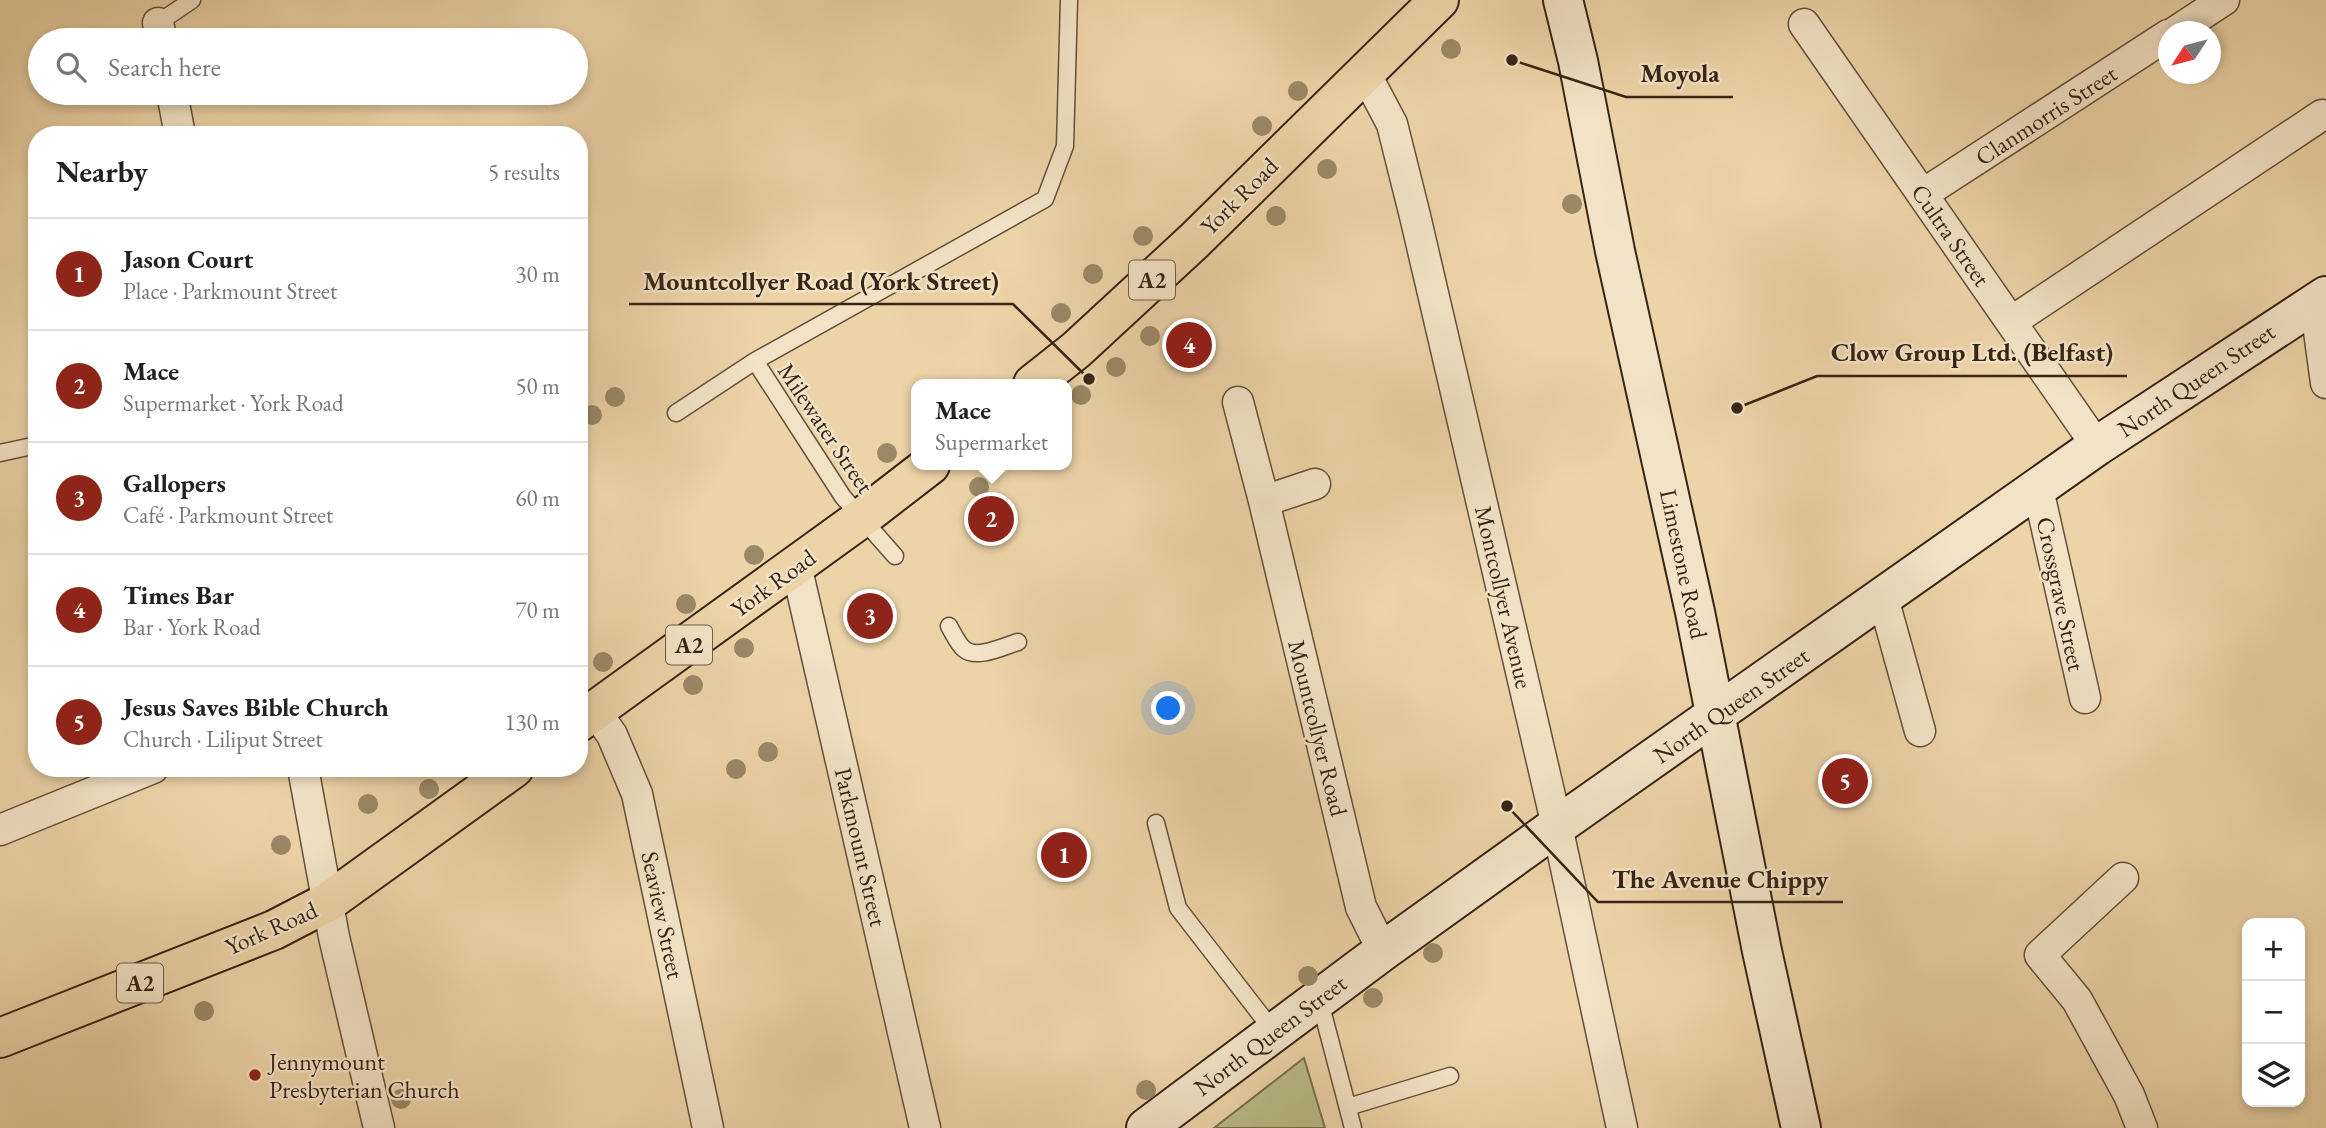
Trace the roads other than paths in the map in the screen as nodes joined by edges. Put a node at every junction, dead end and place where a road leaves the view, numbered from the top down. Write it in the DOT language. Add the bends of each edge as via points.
graph roads {
  1 [pos="192,0"];
  2 [pos="1069,0"];
  3 [pos="1439,0"];
  4 [pos="1563,0"];
  5 [pos="2224,0"];
  6 [pos="2192,21"];
  7 [pos="1804,24"];
  8 [pos="163,28"];
  9 [pos="2158,42"];
  10 [pos="1365,73"];
  11 [pos="174,105"];
  12 [pos="2322,116"];
  13 [pos="178,126"];
  14 [pos="1923,194"];
  15 [pos="2320,299"];
  16 [pos="2011,321"];
  17 [pos="755,361"];
  18 [pos="1038,379"];
  19 [pos="2326,383"];
  20 [pos="1238,402"];
  21 [pos="676,413"];
  22 [pos="2097,446"];
  23 [pos="28,447"];
  24 [pos="0,453"];
  25 [pos="924,470"];
  26 [pos="1315,485"];
  27 [pos="2038,489"];
  28 [pos="1264,501"];
  29 [pos="860,519"];
  30 [pos="895,556"];
  31 [pos="796,565"];
  32 [pos="1883,598"];
  33 [pos="949,626"];
  34 [pos="1018,642"];
  35 [pos="2085,698"];
  36 [pos="1717,715"];
  37 [pos="588,716"];
  38 [pos="588,718"];
  39 [pos="1920,730"];
  40 [pos="131,777"];
  41 [pos="305,777"];
  42 [pos="502,777"];
  43 [pos="1156,823"];
  44 [pos="1557,827"];
  45 [pos="0,830"];
  46 [pos="2123,878"];
  47 [pos="328,902"];
  48 [pos="1383,951"];
  49 [pos="1319,998"];
  50 [pos="1274,1032"];
  51 [pos="0,1038"];
  52 [pos="1450,1076"];
  53 [pos="1348,1107"];
  54 [pos="379,1128"];
  55 [pos="708,1128"];
  56 [pos="925,1128"];
  57 [pos="1146,1128"];
  58 [pos="1353,1128"];
  59 [pos="1622,1128"];
  60 [pos="1801,1128"];
  61 [pos="2141,1128"];
  1 -- 8 [label="lane"];
  2 -- 17 [label="lane" via="1065,146 1045,199"];
  3 -- 10 [label="main road, York Road / A2"];
  4 -- 36 [label="main road, Limestone Road"];
  5 -- 6 [label="street"];
  7 -- 14 [label="street, Cultra Street"];
  9 -- 14 [label="street, Clanmorris Street"];
  10 -- 18 [label="main road, York Road / A2" via="1194,241"];
  10 -- 44 [label="street, Montcollyer Avenue" via="1392,124 1406,178"];
  11 -- 13 [label="street"];
  12 -- 16 [label="street"];
  14 -- 16 [label="street, Cultra Street"];
  15 -- 19 [label="street"];
  15 -- 22 [label="main road, North Queen Street"];
  16 -- 22 [label="street, Cultra Street"];
  17 -- 21 [label="lane"];
  17 -- 29 [label="lane, Milewater Street"];
  20 -- 28 [label="street, Mountcollyer Road"];
  22 -- 27 [label="main road, North Queen Street"];
  23 -- 24 [label="lane"];
  25 -- 29 [label="main road, York Road / A2"];
  26 -- 28 [label="street"];
  27 -- 32 [label="main road, North Queen Street"];
  27 -- 35 [label="street, Crossgrave Street"];
  28 -- 48 [label="street, Mountcollyer Road" via="1362,907"];
  29 -- 30 [label="lane, Milewater Street"];
  29 -- 31 [label="main road, York Road / A2"];
  31 -- 37 [label="main road, York Road / A2"];
  31 -- 56 [label="street, Parkmount Street"];
  32 -- 36 [label="main road, North Queen Street"];
  32 -- 39 [label="street"];
  33 -- 34 [label="lane" via="971,653"];
  36 -- 44 [label="main road, North Queen Street"];
  36 -- 60 [label="main road, Limestone Road"];
  38 -- 55 [label="street, Seaview Street" via="612,735 637,794"];
  40 -- 45 [label="street"];
  41 -- 47 [label="street"];
  42 -- 47 [label="main road, York Road / A2"];
  43 -- 50 [label="lane" via="1178,908"];
  44 -- 48 [label="main road, North Queen Street"];
  44 -- 59 [label="street, Montcollyer Avenue"];
  46 -- 61 [label="street" via="2040,955 2077,1000 2129,1095"];
  47 -- 51 [label="main road, York Road / A2" via="274,930"];
  47 -- 54 [label="street"];
  48 -- 49 [label="main road, North Queen Street"];
  49 -- 50 [label="main road, North Queen Street"];
  49 -- 53 [label="lane"];
  50 -- 57 [label="main road, North Queen Street"];
  52 -- 53 [label="lane"];
  53 -- 58 [label="lane"];
}
